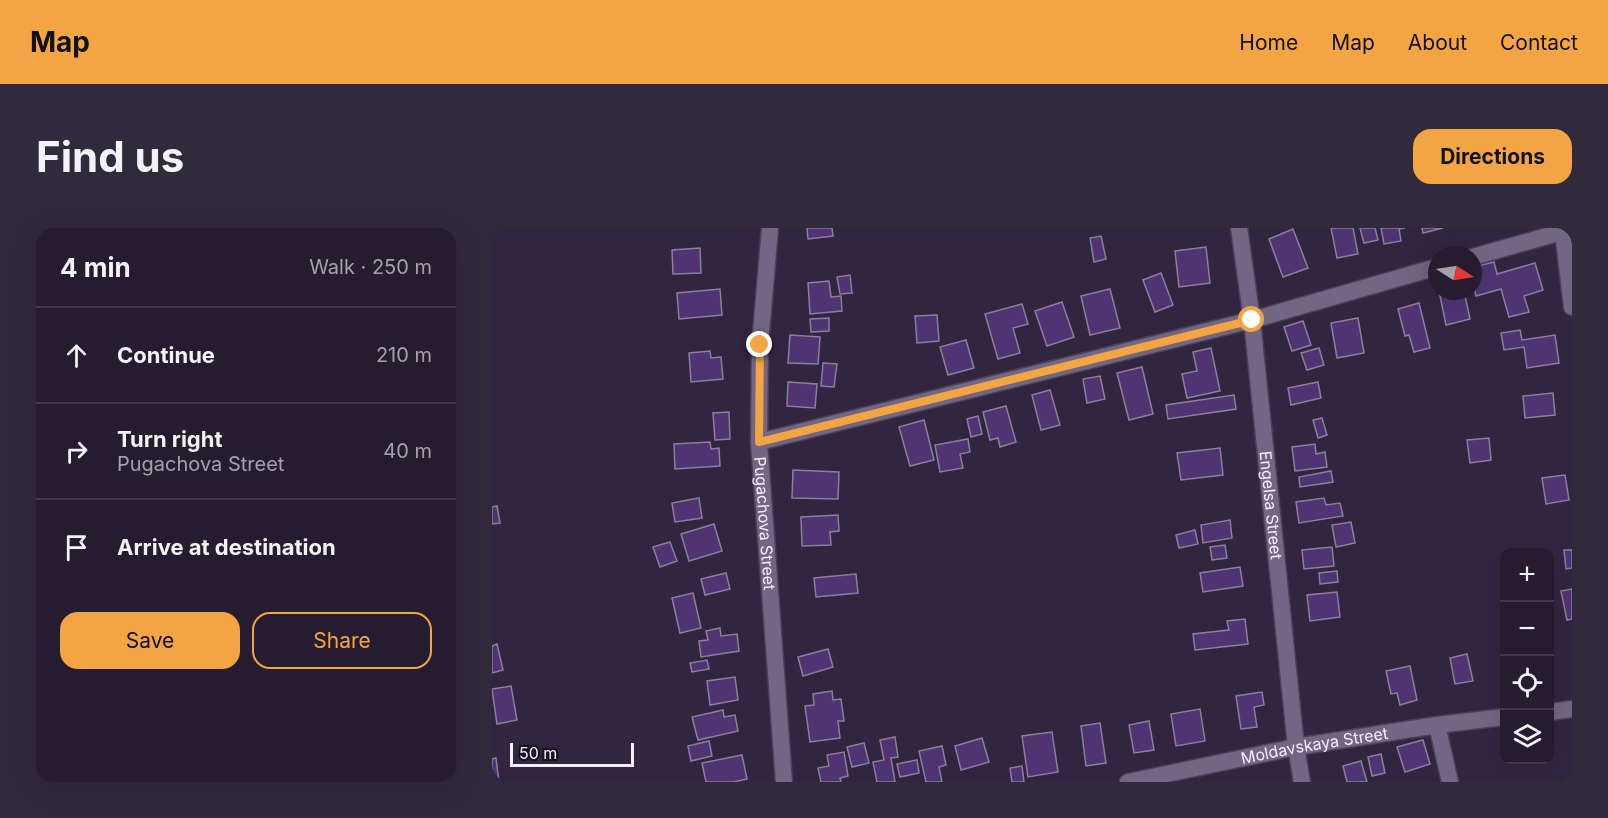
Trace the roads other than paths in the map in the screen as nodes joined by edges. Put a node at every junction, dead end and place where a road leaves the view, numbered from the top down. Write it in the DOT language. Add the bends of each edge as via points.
graph roads {
  1 [pos="770,228"];
  2 [pos="1239,228"];
  3 [pos="1567,230"];
  4 [pos="1482,254"];
  5 [pos="1428,270"];
  6 [pos="1572,307"];
  7 [pos="1252,320"];
  8 [pos="759,442"];
  9 [pos="1572,710"];
  10 [pos="1554,712"];
  11 [pos="1500,717"];
  12 [pos="1437,725"];
  13 [pos="1296,747"];
  14 [pos="784,782"];
  15 [pos="1128,782"];
  16 [pos="1302,782"];
  17 [pos="1450,782"];
  1 -- 8 [label="street, Pugachova Street" via="760,345"];
  2 -- 7 [label="street, Engelsa Street"];
  3 -- 4 [label="street"];
  3 -- 6 [label="street"];
  5 -- 7 [label="street"];
  7 -- 8 [label="street"];
  7 -- 13 [label="street, Engelsa Street"];
  8 -- 14 [label="street, Pugachova Street"];
  9 -- 10 [label="street"];
  11 -- 12 [label="street, Moldavskaya Street"];
  12 -- 13 [label="street, Moldavskaya Street"];
  12 -- 17 [label="street"];
  13 -- 15 [label="street, Moldavskaya Street"];
  13 -- 16 [label="street, Engelsa Street"];
}
